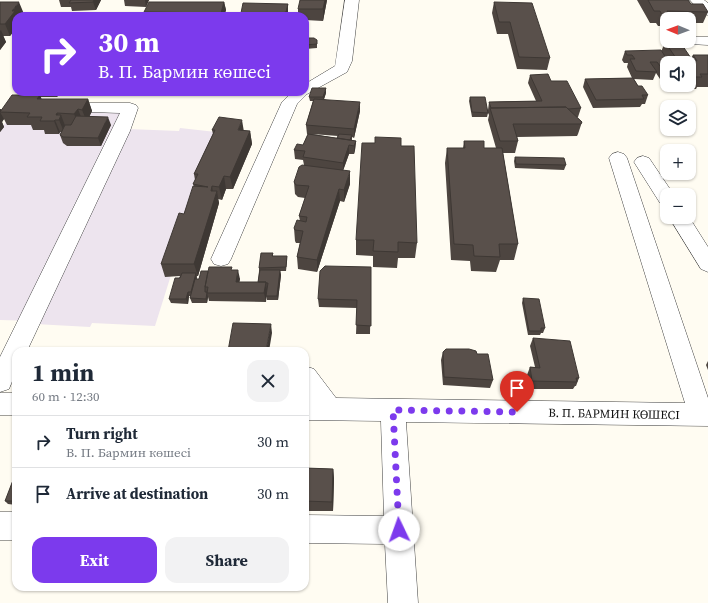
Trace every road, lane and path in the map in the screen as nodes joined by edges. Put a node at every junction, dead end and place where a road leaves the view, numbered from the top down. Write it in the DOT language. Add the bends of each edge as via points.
graph roads {
  1 [pos="352,0"];
  2 [pos="697,0"];
  3 [pos="708,11"];
  4 [pos="309,88"];
  5 [pos="297,96"];
  6 [pos="66,108"];
  7 [pos="618,158"];
  8 [pos="643,162"];
  9 [pos="660,188"];
  10 [pos="683,224"];
  11 [pos="220,259"];
  12 [pos="708,264"];
  13 [pos="17,347"];
  14 [pos="12,357"];
  15 [pos="0,382"];
  16 [pos="309,387"];
  17 [pos="0,404"];
  18 [pos="12,404"];
  19 [pos="317,409"];
  20 [pos="393,410"];
  21 [pos="705,415"];
  22 [pos="0,526"];
  23 [pos="12,526"];
  24 [pos="309,529"];
  25 [pos="399,530"];
  26 [pos="402,603"];
  1 -- 4 [label="street" via="342,69"];
  2 -- 3 [label="street"];
  5 -- 11 [label="street" via="290,102"];
  6 -- 13 [label="street" via="130,108"];
  7 -- 21 [label="street"];
  8 -- 9 [label="street"];
  10 -- 12 [label="street"];
  14 -- 15 [label="street"];
  16 -- 19 [label="street"];
  17 -- 18 [label="street"];
  19 -- 20 [label="street, В. П. БАРМИН КӨШЕСІ"];
  20 -- 21 [label="street, В. П. БАРМИН КӨШЕСІ"];
  20 -- 25 [label="street"];
  22 -- 23 [label="street"];
  24 -- 25 [label="street"];
  25 -- 26 [label="street"];
}
